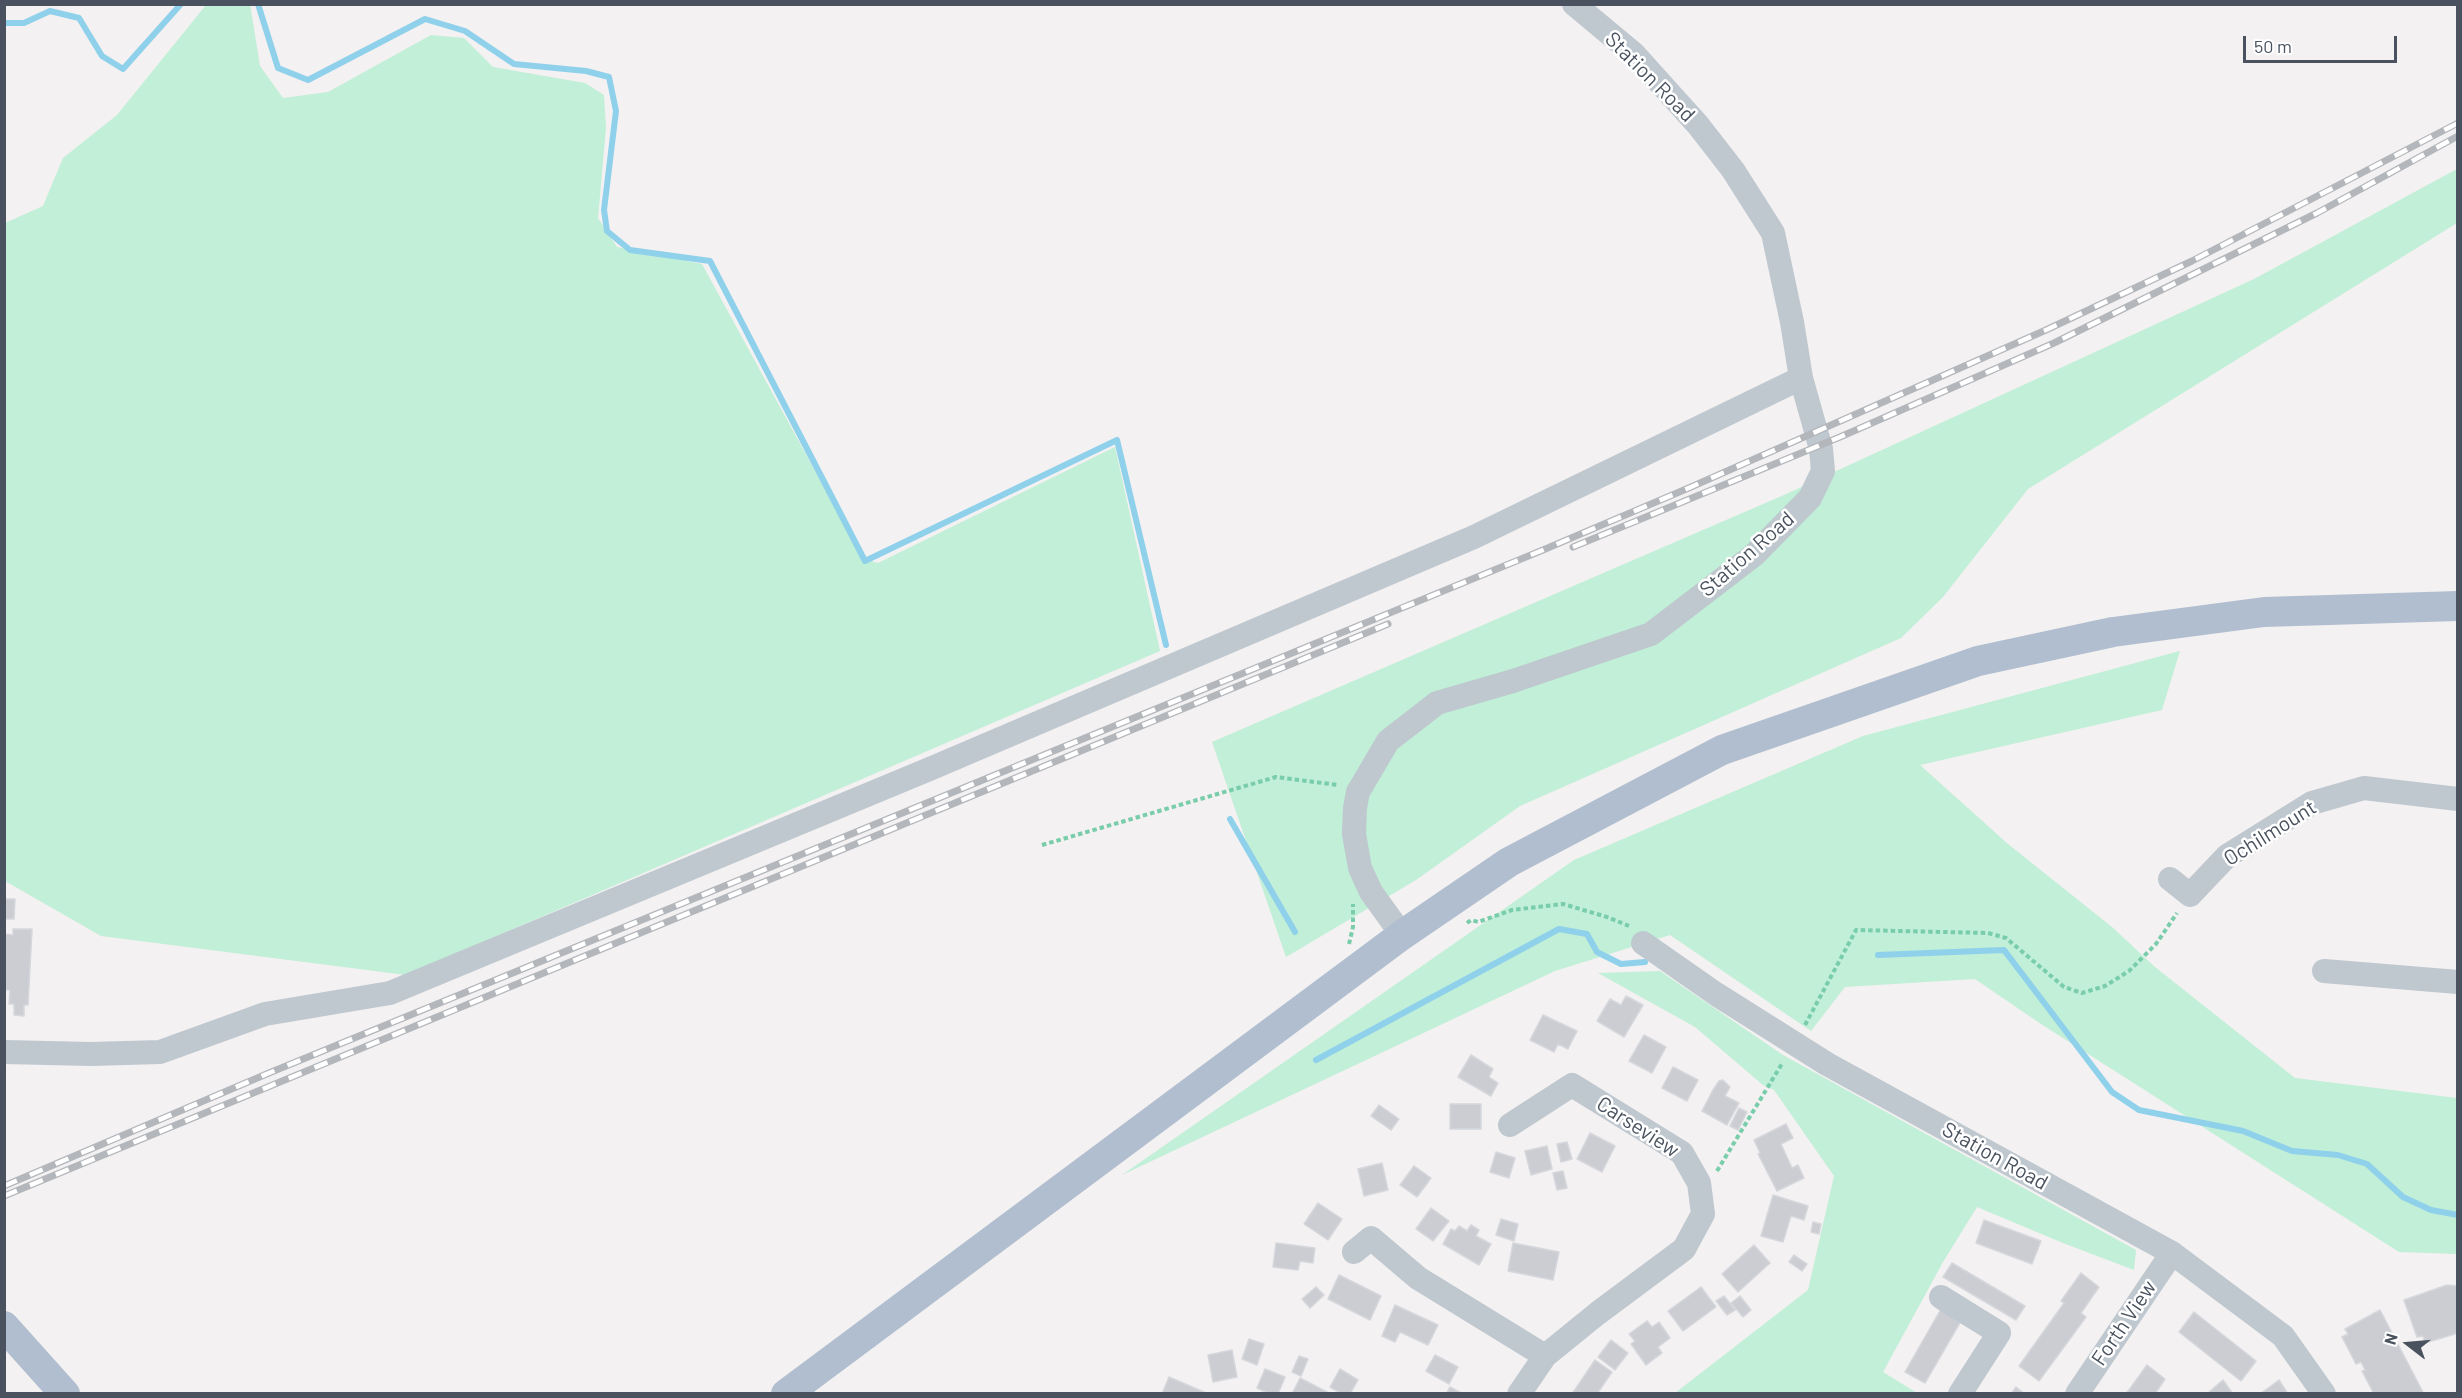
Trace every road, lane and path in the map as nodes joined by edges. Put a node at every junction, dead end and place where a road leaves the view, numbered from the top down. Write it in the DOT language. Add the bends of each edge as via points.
graph roads {
  1 [pos="1574,4"];
  2 [pos="1801,378"];
  3 [pos="2457,606"];
  4 [pos="1358,792"];
  5 [pos="2457,799"];
  6 [pos="1042,845"];
  7 [pos="2170,879"];
  8 [pos="2190,895"];
  9 [pos="1353,897"];
  10 [pos="1461,927"];
  11 [pos="1402,935"];
  12 [pos="1643,943"];
  13 [pos="1362,966"];
  14 [pos="2324,970"];
  15 [pos="2457,982"];
  16 [pos="1795,1043"];
  17 [pos="4,1052"];
  18 [pos="1510,1125"];
  19 [pos="1701,1198"];
  20 [pos="1370,1238"];
  21 [pos="2172,1253"];
  22 [pos="1941,1297"];
  23 [pos="4,1326"];
  24 [pos="1545,1356"];
  25 [pos="65,1394"];
  26 [pos="786,1394"];
  27 [pos="1519,1394"];
  28 [pos="1960,1394"];
  29 [pos="2077,1394"];
  30 [pos="2324,1394"];
  1 -- 2 [label="street, Station Road" via="1634,54 1698,124 1773,233"];
  2 -- 4 [label="street, Station Road" via="1821,449 1823,471 1810,498 1754,555 1651,634 1437,703 1388,741"];
  2 -- 17 [label="street" via="1474,537 390,993 265,1014 160,1052"];
  3 -- 11 [label="main road" via="2264,612 2113,632 1978,661 1722,750 1509,862"];
  4 -- 6 [label="path" via="1337,785 1276,777"];
  4 -- 11 [label="street, Station Road" via="1354,834 1360,868 1371,892"];
  5 -- 8 [label="street, Ochilmount" via="2364,788 2312,803 2227,856"];
  7 -- 8 [label="street"];
  8 -- 16 [label="path" via="2156,944 2129,971 2105,986 2082,993 2064,987 2006,938 1988,933 1856,930"];
  9 -- 13 [label="path" via="1353,927 1348,944"];
  10 -- 12 [label="path" via="1512,910 1563,904 1630,927 1645,935"];
  11 -- 13 [label="main road"];
  12 -- 16 [label="street, Station Road"];
  13 -- 26 [label="main road"];
  14 -- 15 [label="street"];
  16 -- 19 [label="path"];
  16 -- 21 [label="street, Station Road"];
  18 -- 19 [label="street, Carseview" via="1572,1084 1682,1153 1699,1183"];
  19 -- 24 [label="street, Carseview" via="1703,1214 1684,1249"];
  20 -- 24 [label="street" via="1419,1278"];
  21 -- 29 [label="street, Forth View"];
  21 -- 30 [label="street, Station Road" via="2283,1336"];
  22 -- 28 [label="street" via="1999,1333"];
  23 -- 25 [label="main road"];
  24 -- 27 [label="street, Carseview"];
}
